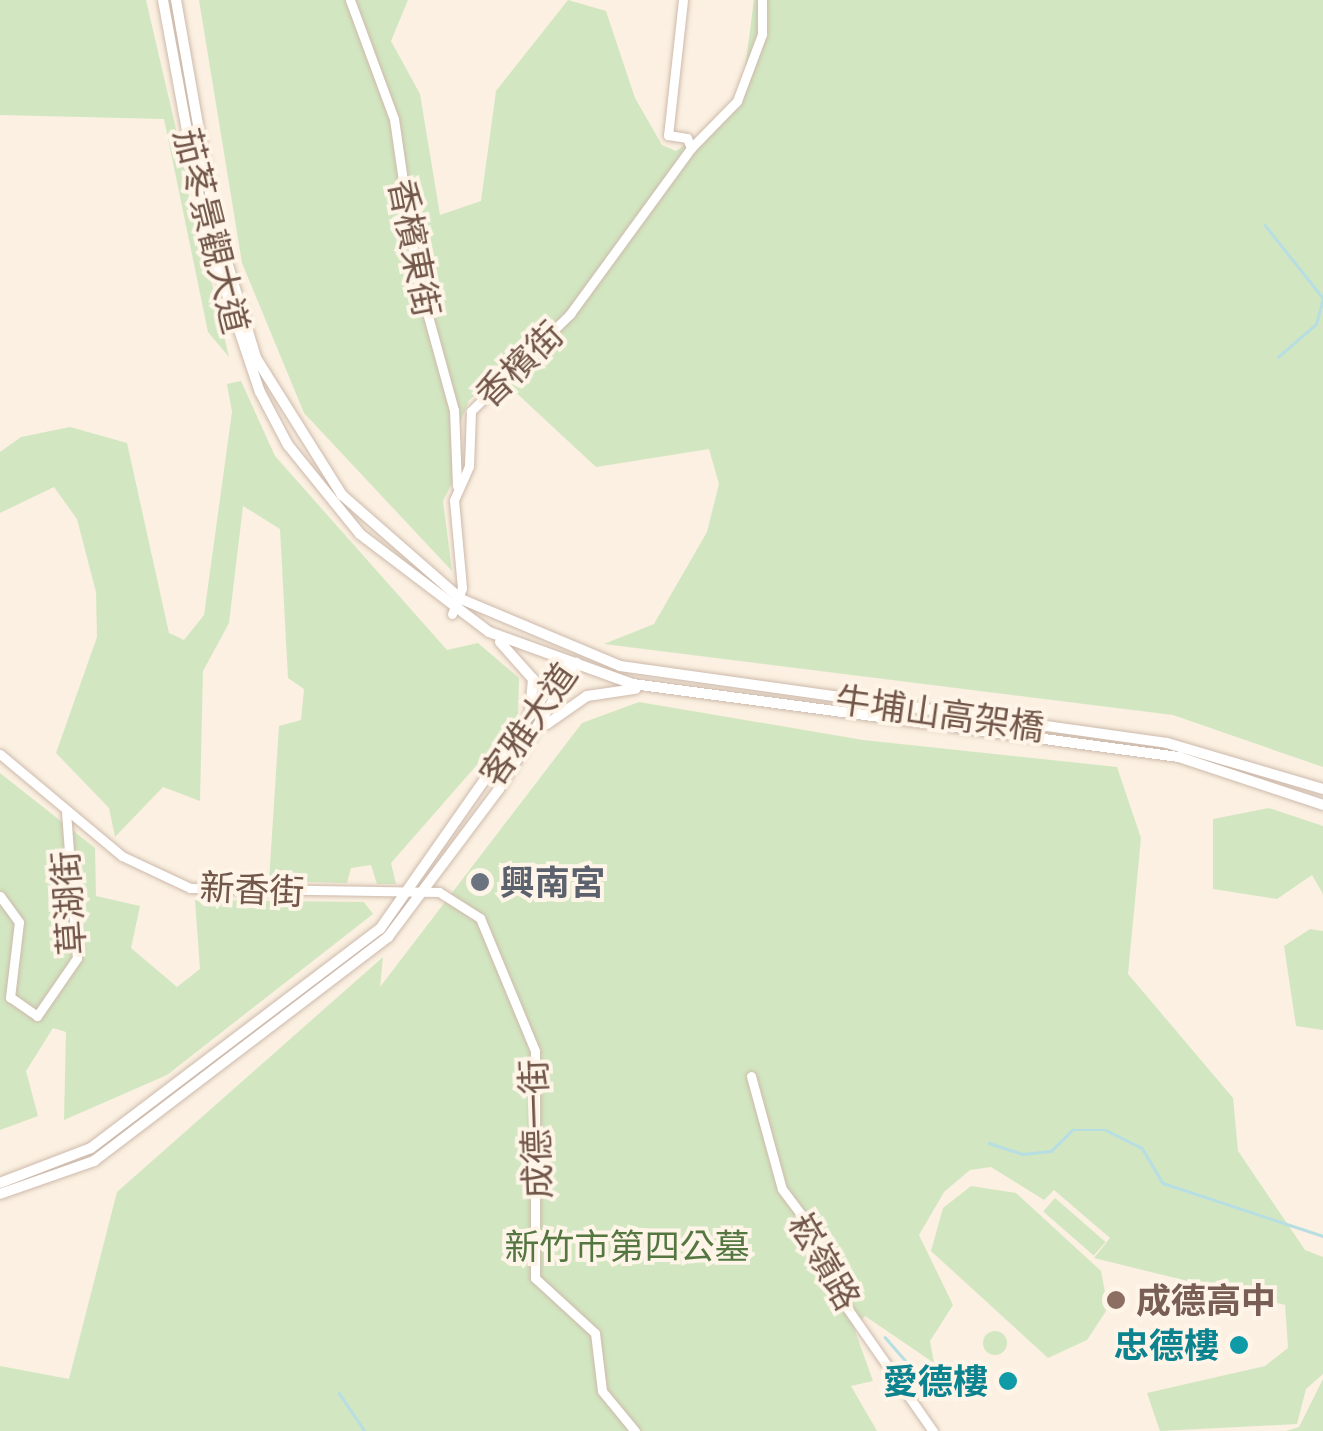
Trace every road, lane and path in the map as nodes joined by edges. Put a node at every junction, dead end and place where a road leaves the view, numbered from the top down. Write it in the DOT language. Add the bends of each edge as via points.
graph roads {
  1 [pos="163,0"];
  2 [pos="176,0"];
  3 [pos="350,0"];
  4 [pos="682,0"];
  5 [pos="762,0"];
  6 [pos="691,148"];
  7 [pos="454,500"];
  8 [pos="456,607"];
  9 [pos="488,632"];
  10 [pos="577,652"];
  11 [pos="570,666"];
  12 [pos="663,689"];
  13 [pos="810,701"];
  14 [pos="529,722"];
  15 [pos="539,731"];
  16 [pos="0,754"];
  17 [pos="1323,789"];
  18 [pos="1323,805"];
  19 [pos="66,812"];
  20 [pos="428,890"];
  21 [pos="412,892"];
  22 [pos="0,896"];
  23 [pos="751,1076"];
  24 [pos="0,1184"];
  25 [pos="0,1194"];
  26 [pos="635,1431"];
  27 [pos="934,1431"];
  1 -- 8 [label="street, 茄苳景觀大道" via="205,229 260,392 288,445 360,534"];
  2 -- 8 [label="street, 茄苳景觀大道" via="216,226 256,358 342,496"];
  3 -- 7 [label="street, 香檳東街" via="394,119 417,276 454,410"];
  4 -- 6 [label="street" via="668,134 687,138"];
  5 -- 6 [label="street, 香檳街" via="762,34 738,101"];
  6 -- 7 [label="street, 香檳街" via="629,245 509,381 470,411 468,466"];
  7 -- 8 [label="street, 香檳街"];
  8 -- 9 [label="street, 茄苳景觀大道"];
  8 -- 10 [label="street, 茄苳景觀大道"];
  9 -- 11 [label="street, 茄苳景觀大道"];
  9 -- 14 [label="street" via="533,679"];
  10 -- 11 [label="street, 客雅大道"];
  10 -- 13 [label="street, 茄苳景觀大道"];
  11 -- 12 [label="street, 茄苳景觀大道"];
  11 -- 14 [label="street, 客雅大道"];
  11 -- 15 [label="street, 客雅大道"];
  12 -- 13 [label="street, 茄苳景觀大道"];
  12 -- 15 [label="street" via="587,696"];
  13 -- 17 [label="street, 牛埔山高架橋" via="1167,743"];
  13 -- 18 [label="street, 牛埔山高架橋" via="1179,757"];
  14 -- 21 [label="street, 客雅大道"];
  15 -- 20 [label="street, 客雅大道"];
  16 -- 19 [label="street, 新香街"];
  19 -- 21 [label="street, 新香街" via="122,856 190,888"];
  19 -- 22 [label="street, 草湖街" via="76,958 37,1016 10,997 19,922"];
  20 -- 21 [label="street, 新香街"];
  20 -- 25 [label="street, 客雅大道" via="348,973 94,1161"];
  20 -- 26 [label="street, 成德一街" via="473,910 508,972 540,1102 536,1278 594,1333 602,1391"];
  21 -- 24 [label="street, 客雅大道" via="330,973 91,1148"];
  23 -- 27 [label="street, 崧嶺路" via="782,1189 809,1225 838,1295"];
}
